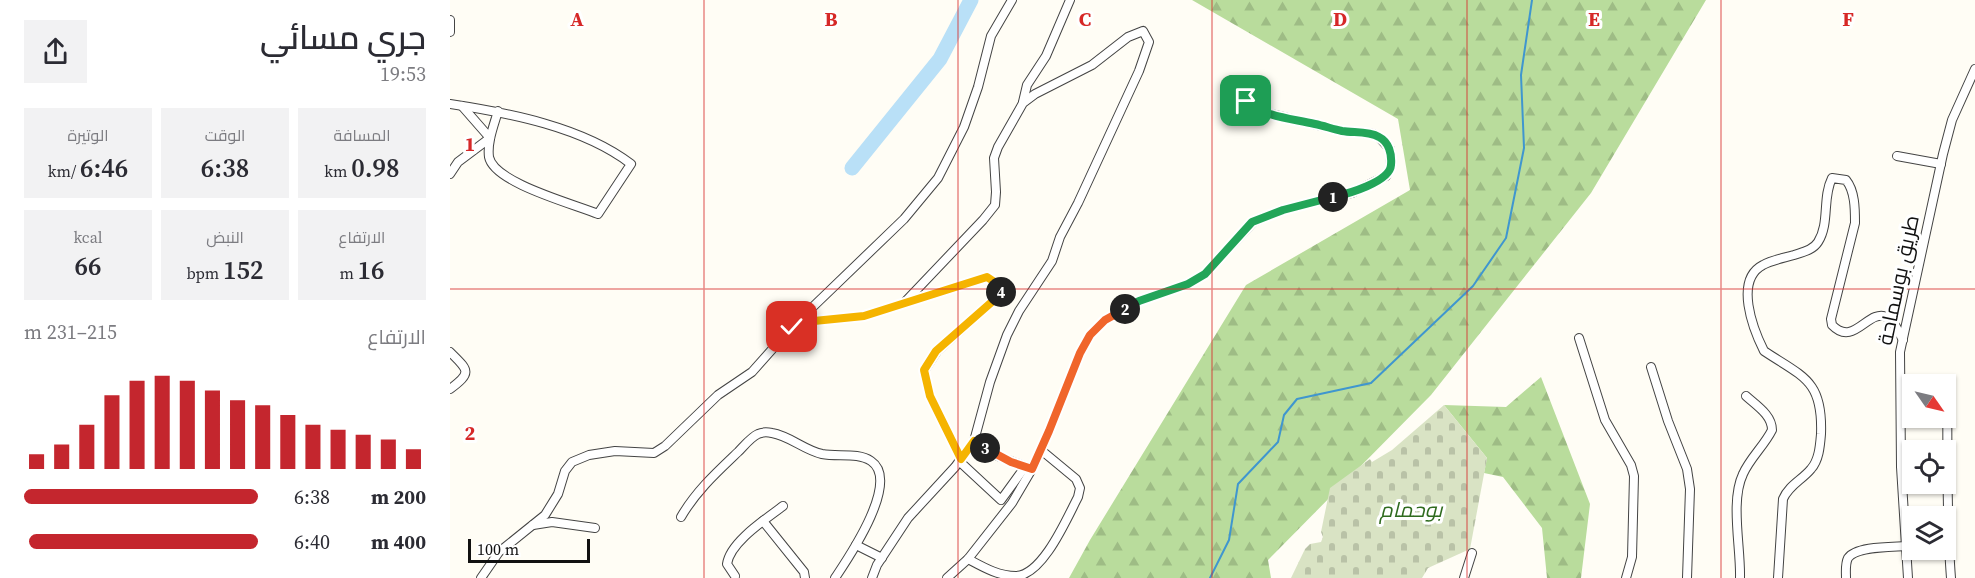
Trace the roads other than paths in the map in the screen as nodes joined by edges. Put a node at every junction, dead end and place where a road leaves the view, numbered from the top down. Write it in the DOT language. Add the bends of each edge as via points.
graph roads {
  1 [pos="1012,0"];
  2 [pos="1070,0"];
  3 [pos="450,20"];
  4 [pos="450,32"];
  5 [pos="1975,69"];
  6 [pos="1232,80"];
  7 [pos="1023,103"];
  8 [pos="450,104"];
  9 [pos="462,106"];
  10 [pos="498,111"];
  11 [pos="490,138"];
  12 [pos="1897,156"];
  13 [pos="1941,164"];
  14 [pos="450,174"];
  15 [pos="904,303"];
  16 [pos="792,327"];
  17 [pos="1579,338"];
  18 [pos="1903,340"];
  19 [pos="450,352"];
  20 [pos="1652,367"];
  21 [pos="450,389"];
  22 [pos="1746,396"];
  23 [pos="1947,428"];
  24 [pos="974,441"];
  25 [pos="1041,450"];
  26 [pos="960,460"];
  27 [pos="1029,468"];
  28 [pos="1001,500"];
  29 [pos="783,506"];
  30 [pos="1903,506"];
  31 [pos="1009,507"];
  32 [pos="681,517"];
  33 [pos="764,521"];
  34 [pos="531,526"];
  35 [pos="595,528"];
  36 [pos="856,545"];
  37 [pos="1902,546"];
  38 [pos="1472,553"];
  39 [pos="882,558"];
  40 [pos="968,559"];
  41 [pos="1907,560"];
  42 [pos="735,576"];
  43 [pos="481,578"];
  44 [pos="805,578"];
  45 [pos="835,578"];
  46 [pos="872,578"];
  47 [pos="947,578"];
  48 [pos="1464,578"];
  49 [pos="1626,578"];
  50 [pos="1687,578"];
  51 [pos="1740,578"];
  52 [pos="1778,578"];
  53 [pos="1846,578"];
  54 [pos="1908,578"];
  55 [pos="1951,578"];
  1 -- 16 [label="street" via="991,36 964,127 938,178 903,219"];
  2 -- 7 [label="street"];
  3 -- 4 [label="street"];
  5 -- 13 [label="street, طريق بوسماحة" via="1952,120"];
  6 -- 25 [label="street" via="1246,101 1259,111 1379,137 1390,149 1391,167 1386,176 1352,193 1252,222 1205,274 1139,301 1105,320 1080,353"];
  7 -- 15 [label="street" via="994,158 995,205"];
  7 -- 24 [label="street" via="1092,65 1128,37 1143,31 1149,42 1052,261 1007,335"];
  8 -- 9 [label="street"];
  9 -- 10 [label="street"];
  9 -- 11 [label="street"];
  10 -- 11 [label="street"];
  10 -- 11 [label="street" via="579,136 616,152 631,164 598,214 514,182 489,158"];
  11 -- 14 [label="street" via="458,162"];
  12 -- 13 [label="street"];
  13 -- 18 [label="street, طريق بوسماحة"];
  15 -- 16 [label="street" via="864,316"];
  15 -- 26 [label="street" via="987,277 999,285 1002,293 936,351 924,370 930,396"];
  16 -- 34 [label="street" via="752,372 718,395 654,453 615,452 572,462 545,515"];
  17 -- 49 [label="street" via="1605,420 1634,476 1632,557"];
  18 -- 30 [label="street, طريق بوسماحة" via="1900,352"];
  18 -- 52 [label="street" via="1887,317 1879,316 1844,333 1832,325 1855,223 1851,186 1846,180 1832,178 1817,244 1762,265 1752,276 1748,291 1748,306 1764,351 1804,376 1819,399 1822,414 1817,460 1783,499"];
  19 -- 21 [label="street" via="467,373"];
  20 -- 50 [label="street" via="1687,469"];
  22 -- 51 [label="street" via="1766,414 1772,430 1747,466 1739,487"];
  23 -- 55 [label="street" via="1946,493"];
  24 -- 26 [label="street"];
  24 -- 27 [label="street"];
  25 -- 27 [label="street"];
  25 -- 40 [label="street" via="1076,479 1080,488 1048,552 1030,571 1018,576 993,572"];
  26 -- 28 [label="street"];
  26 -- 39 [label="street" via="908,518"];
  27 -- 28 [label="street"];
  27 -- 31 [label="street"];
  28 -- 31 [label="street"];
  29 -- 33 [label="street"];
  31 -- 40 [label="street"];
  32 -- 36 [label="street" via="704,485 756,434 771,433 821,454 862,457 877,466 881,474 877,501"];
  33 -- 42 [label="street" via="736,545 728,558 727,564"];
  33 -- 44 [label="street"];
  34 -- 35 [label="street" via="552,522"];
  34 -- 43 [label="street" via="500,552"];
  36 -- 39 [label="street"];
  36 -- 45 [label="street"];
  37 -- 53 [label="street" via="1864,549 1853,554 1848,558"];
  38 -- 48 [label="street"];
  39 -- 46 [label="street"];
  40 -- 47 [label="street"];
  41 -- 54 [label="street, طريق بوسماحة"];
}
